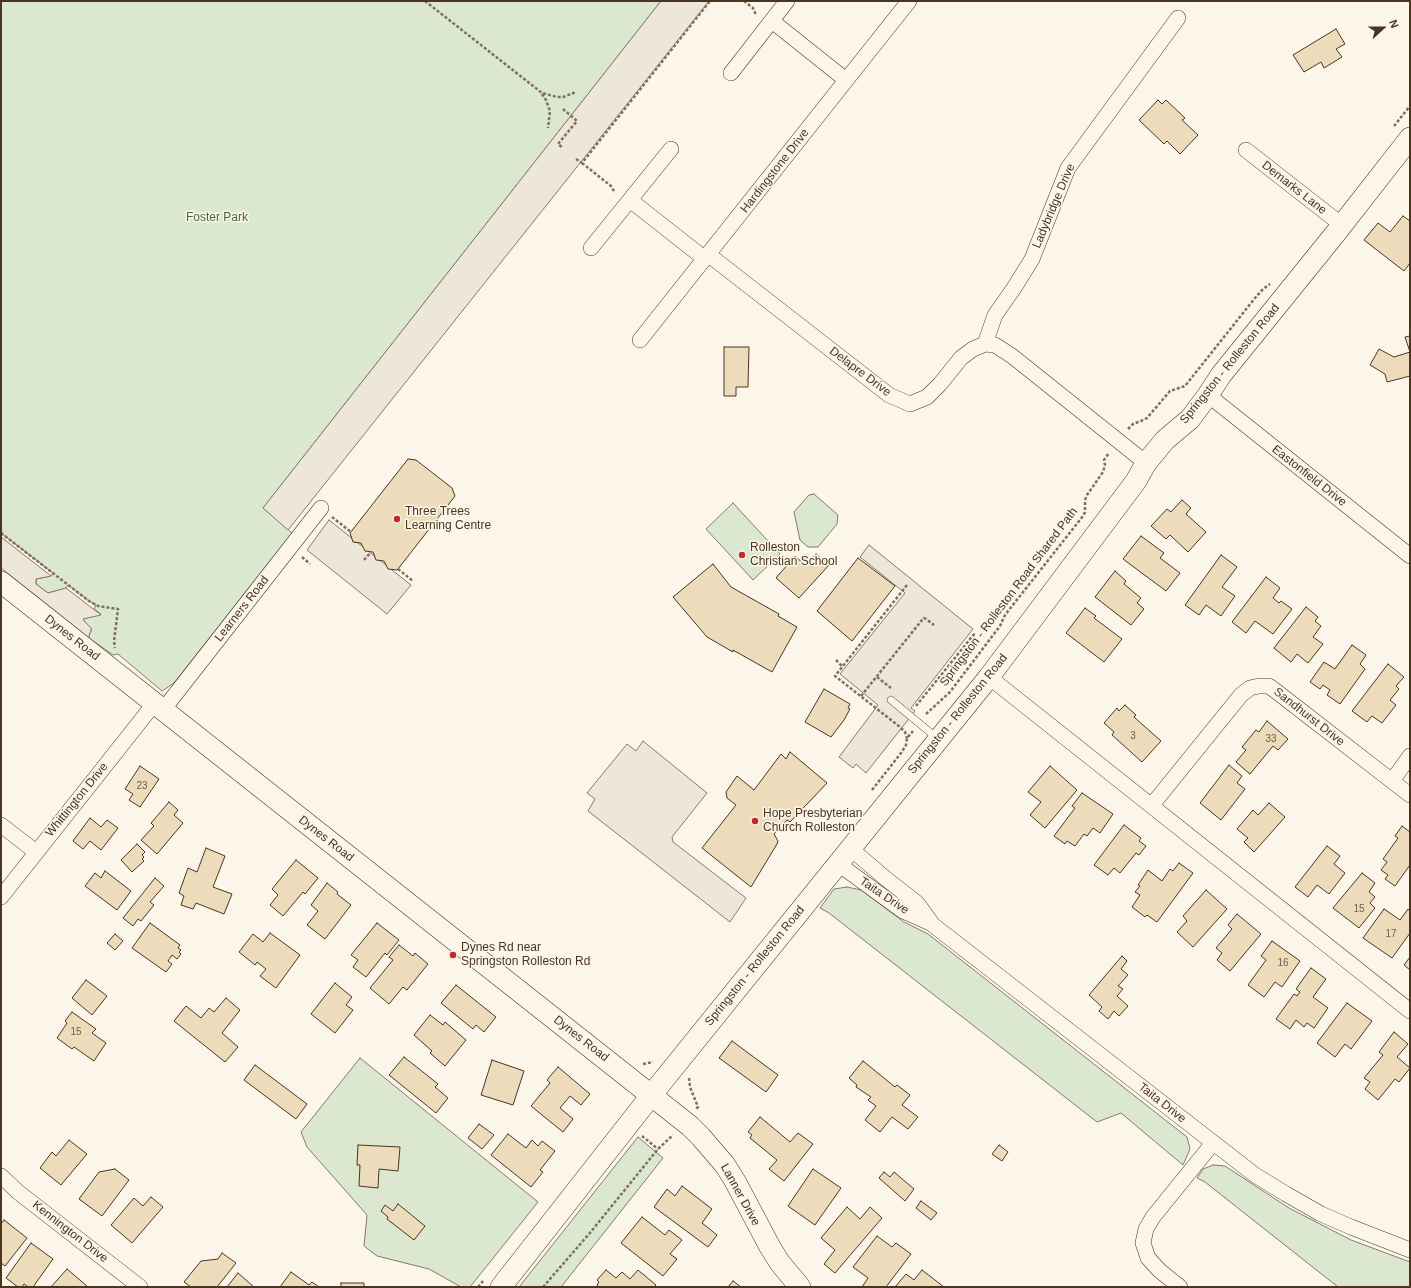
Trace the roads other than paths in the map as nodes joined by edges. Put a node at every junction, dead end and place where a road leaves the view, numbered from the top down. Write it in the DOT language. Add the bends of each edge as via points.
graph roads {
  1 [pos="788,1"];
  2 [pos="908,1"];
  3 [pos="1178,18"];
  4 [pos="765,20"];
  5 [pos="731,73"];
  6 [pos="846,80"];
  7 [pos="1401,133"];
  8 [pos="671,149"];
  9 [pos="1246,150"];
  10 [pos="624,199"];
  11 [pos="1342,225"];
  12 [pos="591,248"];
  13 [pos="707,257"];
  14 [pos="640,340"];
  15 [pos="985,344"];
  16 [pos="1208,395"];
  17 [pos="1146,463"];
  18 [pos="325,511"];
  19 [pos="1410,556"];
  20 [pos="1,582"];
  21 [pos="988,677"];
  22 [pos="891,700"];
  23 [pos="159,707"];
  24 [pos="938,739"];
  25 [pos="1410,756"];
  26 [pos="1392,781"];
  27 [pos="1410,795"];
  28 [pos="1152,806"];
  29 [pos="1,825"];
  30 [pos="36,852"];
  31 [pos="844,855"];
  32 [pos="1,897"];
  33 [pos="1410,1011"];
  34 [pos="652,1095"];
  35 [pos="1213,1143"];
  36 [pos="1,1176"];
  37 [pos="1410,1250"];
  38 [pos="140,1287"];
  39 [pos="501,1287"];
  40 [pos="800,1287"];
  41 [pos="1180,1287"];
  1 -- 4 [label="street"];
  2 -- 6 [label="street, Hardingstone Drive"];
  3 -- 15 [label="street, Ladybridge Drive" via="1068,168 1032,259 995,315"];
  4 -- 5 [label="street"];
  4 -- 6 [label="street"];
  6 -- 13 [label="street, Hardingstone Drive"];
  7 -- 11 [label="main road, Springston - Rolleston Road"];
  8 -- 10 [label="street"];
  9 -- 11 [label="street, Demarks Lane"];
  10 -- 12 [label="street"];
  10 -- 13 [label="street, Delapre Drive"];
  11 -- 16 [label="main road, Springston - Rolleston Road" via="1221,375"];
  13 -- 14 [label="street, Hardingstone Drive"];
  13 -- 15 [label="street, Delapre Drive" via="889,395 910,404 927,397 961,358"];
  15 -- 17 [label="street" via="995,346 1012,356"];
  16 -- 17 [label="main road, Springston - Rolleston Road" via="1190,419 1165,440"];
  16 -- 19 [label="street, Eastonfield Drive"];
  17 -- 21 [label="main road, Springston - Rolleston Road" via="1136,481"];
  18 -- 23 [label="street, Learners Road"];
  20 -- 23 [label="main road, Dynes Road"];
  21 -- 24 [label="main road, Springston - Rolleston Road"];
  21 -- 28 [label="street"];
  22 -- 24 [label="lane"];
  23 -- 30 [label="street, Whittington Drive"];
  23 -- 34 [label="main road, Dynes Road"];
  24 -- 31 [label="main road, Springston - Rolleston Road"];
  25 -- 26 [label="street"];
  26 -- 27 [label="street, Sandhurst Drive"];
  26 -- 28 [label="street, Sandhurst Drive" via="1278,692 1269,686 1259,686 1250,688 1241,695"];
  28 -- 33 [label="street"];
  29 -- 30 [label="street"];
  30 -- 32 [label="street, Whittington Drive"];
  31 -- 34 [label="main road, Springston - Rolleston Road"];
  31 -- 35 [label="street, Taita Drive" via="885,878 916,903 933,925"];
  34 -- 39 [label="main road, Springston - Rolleston Road"];
  34 -- 40 [label="main road, Lanner Drive" via="690,1126 725,1165 770,1247"];
  35 -- 37 [label="street, Taita Drive" via="1255,1175 1321,1214"];
  35 -- 41 [label="street" via="1146,1229 1143,1243 1148,1258"];
  36 -- 38 [label="street, Kennington Drive" via="24,1197"];
}
